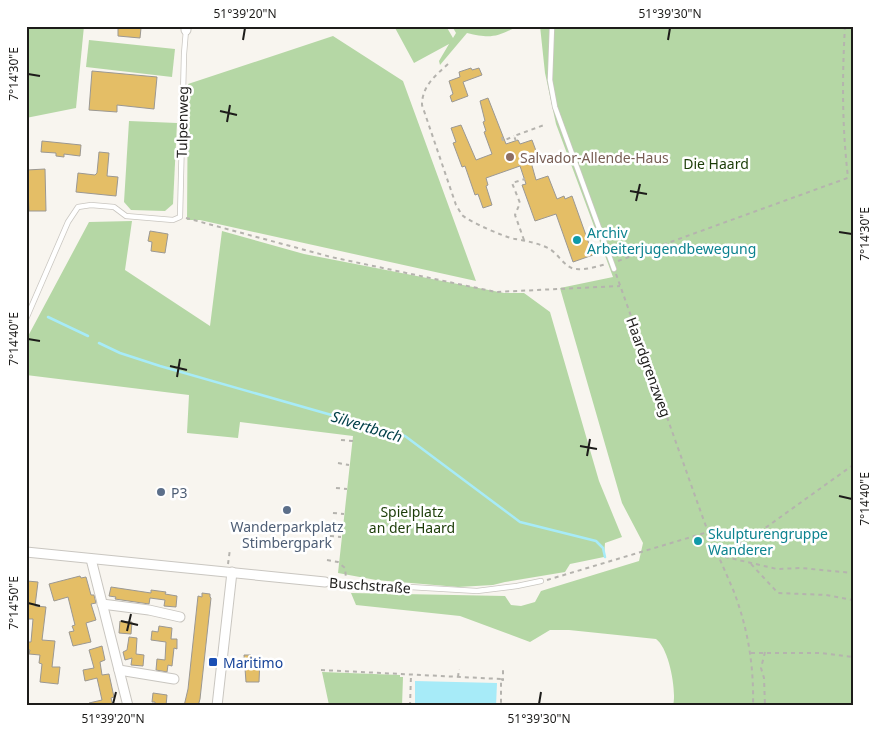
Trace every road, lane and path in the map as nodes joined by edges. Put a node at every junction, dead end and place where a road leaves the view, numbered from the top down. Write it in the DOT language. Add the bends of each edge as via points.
graph roads {
  1 [pos="552,26"];
  2 [pos="845,26"];
  3 [pos="186,28"];
  4 [pos="448,64"];
  5 [pos="544,125"];
  6 [pos="514,136"];
  7 [pos="502,137"];
  8 [pos="516,141"];
  9 [pos="853,176"];
  10 [pos="848,177"];
  11 [pos="525,179"];
  12 [pos="180,217"];
  13 [pos="524,240"];
  14 [pos="611,263"];
  15 [pos="614,269"];
  16 [pos="620,286"];
  17 [pos="26,319"];
  18 [pos="341,440"];
  19 [pos="353,441"];
  20 [pos="338,463"];
  21 [pos="350,465"];
  22 [pos="853,465"];
  23 [pos="336,488"];
  24 [pos="347,489"];
  25 [pos="333,513"];
  26 [pos="344,514"];
  27 [pos="708,532"];
  28 [pos="330,536"];
  29 [pos="341,537"];
  30 [pos="230,548"];
  31 [pos="26,552"];
  32 [pos="717,555"];
  33 [pos="91,559"];
  34 [pos="328,560"];
  35 [pos="750,563"];
  36 [pos="230,572"];
  37 [pos="853,573"];
  38 [pos="541,581"];
  39 [pos="325,582"];
  40 [pos="346,584"];
  41 [pos="853,600"];
  42 [pos="102,604"];
  43 [pos="180,617"];
  44 [pos="765,652"];
  45 [pos="751,653"];
  46 [pos="853,657"];
  47 [pos="458,669"];
  48 [pos="119,670"];
  49 [pos="321,670"];
  50 [pos="503,670"];
  51 [pos="411,675"];
  52 [pos="458,677"];
  53 [pos="174,679"];
  54 [pos="501,679"];
  55 [pos="128,706"];
  56 [pos="217,706"];
  57 [pos="410,706"];
  58 [pos="501,706"];
  59 [pos="753,706"];
  60 [pos="765,706"];
  1 -- 14 [label="lane" via="550,80 555,107"];
  2 -- 10 [label="path" via="843,110"];
  3 -- 12 [label="lane, Tulpenweg"];
  4 -- 13 [label="path" via="424,90 422,105 456,205 462,215 477,223 499,234"];
  5 -- 6 [label="path"];
  6 -- 7 [label="path" via="503,140"];
  6 -- 8 [label="path"];
  9 -- 10 [label="path"];
  10 -- 14 [label="path"];
  11 -- 13 [label="path" via="512,183 520,204 516,215"];
  12 -- 16 [label="path" via="331,257 496,292"];
  12 -- 17 [label="lane" via="173,220 126,216 114,207 78,207 68,222"];
  13 -- 14 [label="path" via="557,253 574,269"];
  14 -- 15 [label="lane"];
  15 -- 16 [label="path, Haardgrenzweg"];
  16 -- 27 [label="path, Haardgrenzweg"];
  18 -- 19 [label="path"];
  20 -- 21 [label="path"];
  22 -- 32 [label="path" via="754,536"];
  23 -- 24 [label="path"];
  25 -- 26 [label="path"];
  27 -- 32 [label="path, Haardgrenzweg"];
  27 -- 38 [label="path"];
  28 -- 29 [label="path"];
  30 -- 36 [label="path"];
  31 -- 33 [label="street, Buschstraße"];
  32 -- 35 [label="path"];
  32 -- 45 [label="path, Haardgrenzweg" via="734,592"];
  33 -- 36 [label="street, Buschstraße"];
  33 -- 42 [label="street"];
  34 -- 40 [label="path" via="345,568"];
  35 -- 37 [label="path" via="777,569"];
  35 -- 41 [label="path" via="778,593"];
  36 -- 39 [label="street, Buschstraße"];
  36 -- 56 [label="street"];
  38 -- 40 [label="lane, Buschstraße" via="477,591"];
  39 -- 40 [label="lane, Buschstraße"];
  42 -- 43 [label="street"];
  42 -- 48 [label="street"];
  44 -- 45 [label="path"];
  44 -- 46 [label="path"];
  44 -- 60 [label="path" via="762,668"];
  45 -- 59 [label="path, Haardgrenzweg"];
  47 -- 52 [label="path"];
  48 -- 53 [label="street"];
  48 -- 55 [label="street"];
  49 -- 51 [label="path"];
  50 -- 54 [label="path"];
  51 -- 52 [label="path"];
  51 -- 57 [label="path"];
  52 -- 54 [label="path"];
  54 -- 58 [label="path"];
}
